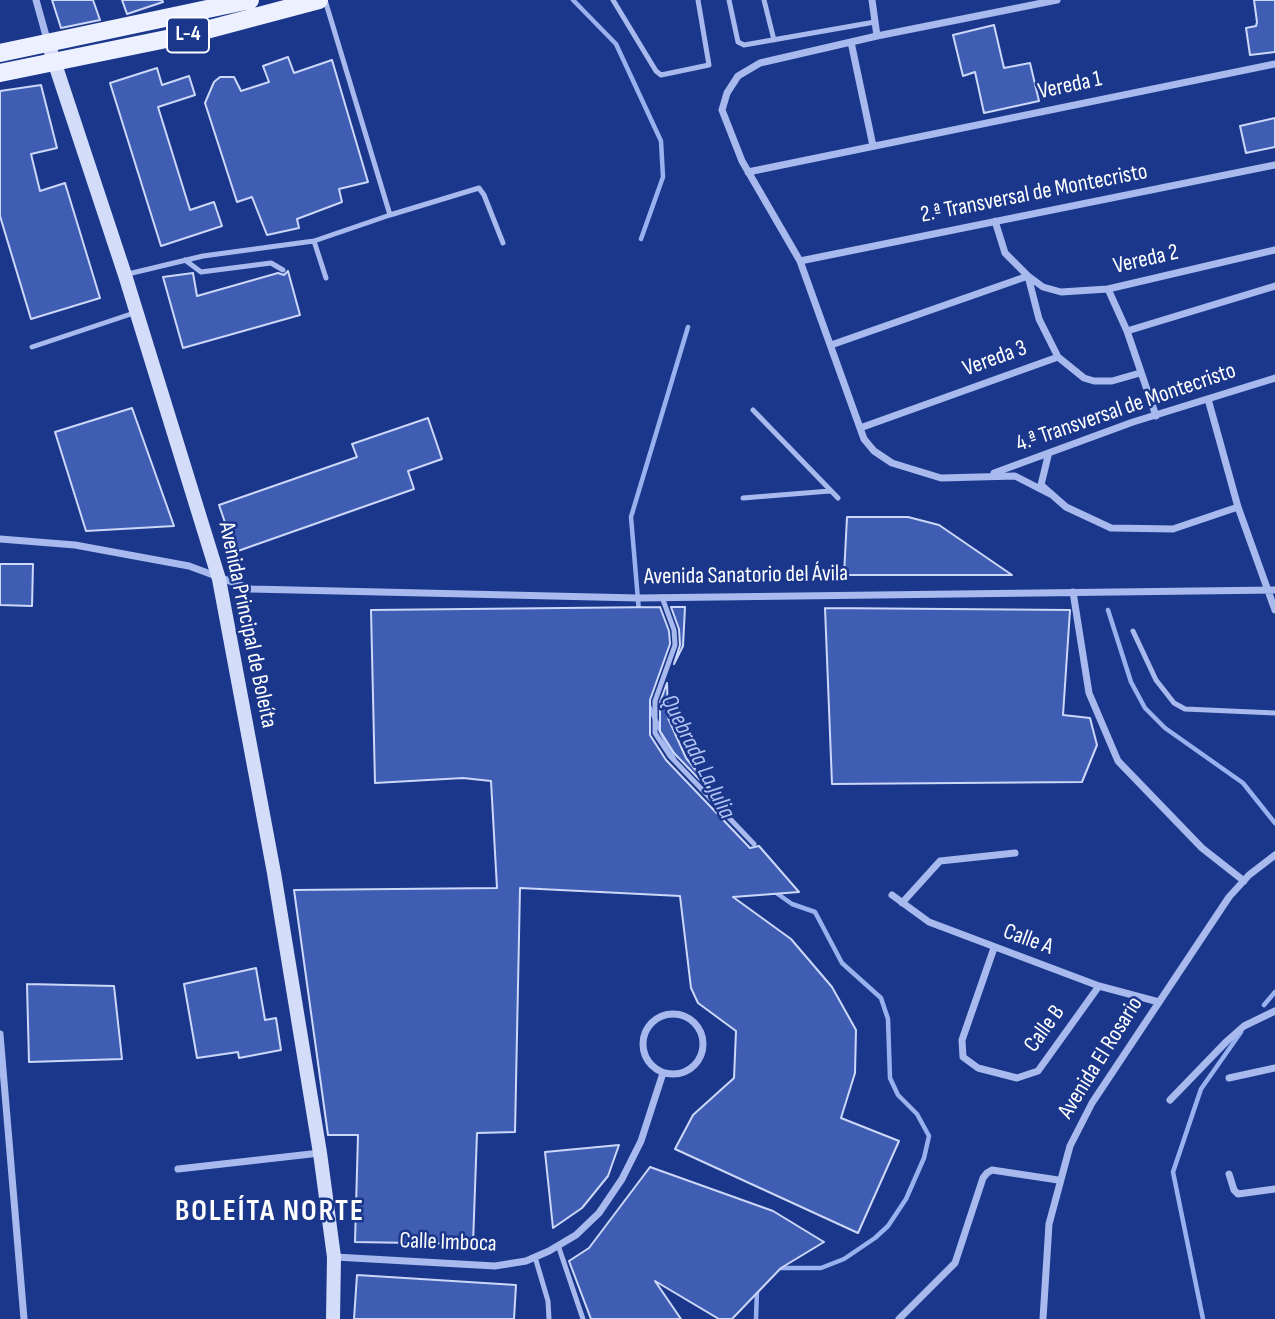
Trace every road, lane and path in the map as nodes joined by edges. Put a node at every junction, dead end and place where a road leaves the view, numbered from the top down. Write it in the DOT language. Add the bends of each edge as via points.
graph roads {
  1 [pos="36,0"];
  2 [pos="250,0"];
  3 [pos="319,0"];
  4 [pos="326,0"];
  5 [pos="613,0"];
  6 [pos="698,0"];
  7 [pos="729,0"];
  8 [pos="764,0"];
  9 [pos="872,0"];
  10 [pos="1058,0"];
  11 [pos="875,22"];
  12 [pos="877,36"];
  13 [pos="774,40"];
  14 [pos="851,42"];
  15 [pos="48,44"];
  16 [pos="0,53"];
  17 [pos="55,64"];
  18 [pos="1275,64"];
  19 [pos="0,73"];
  20 [pos="873,146"];
  21 [pos="1275,165"];
  22 [pos="748,172"];
  23 [pos="390,215"];
  24 [pos="996,221"];
  25 [pos="314,241"];
  26 [pos="502,243"];
  27 [pos="1275,250"];
  28 [pos="185,260"];
  29 [pos="800,261"];
  30 [pos="283,270"];
  31 [pos="125,275"];
  32 [pos="1028,276"];
  33 [pos="326,278"];
  34 [pos="1275,286"];
  35 [pos="1108,289"];
  36 [pos="137,312"];
  37 [pos="1127,331"];
  38 [pos="831,345"];
  39 [pos="33,347"];
  40 [pos="1058,357"];
  41 [pos="1140,373"];
  42 [pos="1275,378"];
  43 [pos="1208,399"];
  44 [pos="753,410"];
  45 [pos="1156,416"];
  46 [pos="860,428"];
  47 [pos="1048,456"];
  48 [pos="989,474"];
  49 [pos="831,491"];
  50 [pos="1050,494"];
  51 [pos="743,498"];
  52 [pos="838,498"];
  53 [pos="1238,507"];
  54 [pos="0,540"];
  55 [pos="219,579"];
  56 [pos="1273,590"];
  57 [pos="1073,592"];
  58 [pos="662,597"];
  59 [pos="1275,610"];
  60 [pos="1133,631"];
  61 [pos="1275,713"];
  62 [pos="754,844"];
  63 [pos="1015,853"];
  64 [pos="1275,855"];
  65 [pos="1244,881"];
  66 [pos="892,895"];
  67 [pos="902,903"];
  68 [pos="994,948"];
  69 [pos="1099,986"];
  70 [pos="1159,1002"];
  71 [pos="1275,1011"];
  72 [pos="0,1034"];
  73 [pos="1275,1068"];
  74 [pos="663,1073"];
  75 [pos="1229,1078"];
  76 [pos="1170,1100"];
  77 [pos="320,1153"];
  78 [pos="178,1169"];
  79 [pos="1229,1174"];
  80 [pos="1058,1180"];
  81 [pos="1275,1189"];
  82 [pos="558,1245"];
  83 [pos="334,1256"];
  84 [pos="535,1256"];
  85 [pos="24,1319"];
  86 [pos="333,1319"];
  87 [pos="549,1319"];
  88 [pos="583,1319"];
  89 [pos="900,1319"];
  90 [pos="1043,1319"];
  1 -- 15 [label="street, Avenida Principal de Boleíta"];
  2 -- 15 [label="main road, L-4"];
  3 -- 17 [label="main road, L-4"];
  4 -- 23 [label="lane"];
  5 -- 6 [label="lane" via="661,75 709,65"];
  7 -- 13 [label="lane" via="738,42"];
  8 -- 13 [label="lane"];
  9 -- 11 [label="street"];
  10 -- 12 [label="street"];
  11 -- 12 [label="street"];
  11 -- 13 [label="lane"];
  12 -- 14 [label="street"];
  14 -- 20 [label="street"];
  14 -- 22 [label="street" via="760,63 738,76 723,101 723,118"];
  15 -- 16 [label="main road, L-4"];
  15 -- 17 [label="street, Avenida Principal de Boleíta"];
  17 -- 19 [label="main road, L-4"];
  17 -- 31 [label="street, Avenida Principal de Boleíta"];
  18 -- 20 [label="street, Vereda 1"];
  20 -- 22 [label="street, Vereda 1"];
  21 -- 24 [label="street, 2.ª Transversal de Montecristo"];
  22 -- 29 [label="street"];
  23 -- 25 [label="lane"];
  23 -- 26 [label="lane" via="479,188"];
  24 -- 29 [label="street, 2.ª Transversal de Montecristo"];
  24 -- 32 [label="street, Vereda 2" via="1006,253"];
  25 -- 28 [label="lane"];
  25 -- 33 [label="lane"];
  27 -- 35 [label="street, Vereda 2"];
  28 -- 30 [label="lane" via="204,273 271,262"];
  28 -- 31 [label="lane"];
  29 -- 38 [label="street"];
  31 -- 36 [label="street, Avenida Principal de Boleíta"];
  32 -- 35 [label="street, Vereda 2" via="1060,292"];
  32 -- 38 [label="street"];
  32 -- 40 [label="street, Vereda 2" via="1039,319"];
  34 -- 37 [label="street"];
  35 -- 37 [label="street"];
  36 -- 39 [label="lane"];
  36 -- 55 [label="street, Avenida Principal de Boleíta"];
  37 -- 41 [label="street"];
  38 -- 46 [label="street"];
  40 -- 41 [label="street, Vereda 3" via="1094,381"];
  40 -- 46 [label="street, Vereda 3"];
  41 -- 45 [label="street"];
  42 -- 43 [label="street, 4.ª Transversal de Montecristo"];
  43 -- 45 [label="street, 4.ª Transversal de Montecristo"];
  43 -- 53 [label="street"];
  44 -- 49 [label="lane"];
  45 -- 47 [label="street, 4.ª Transversal de Montecristo"];
  46 -- 48 [label="street" via="874,451 892,463 941,478"];
  47 -- 48 [label="street, 4.ª Transversal de Montecristo"];
  47 -- 50 [label="street" via="1041,485"];
  48 -- 50 [label="street" via="1015,476"];
  49 -- 51 [label="lane"];
  49 -- 52 [label="lane"];
  50 -- 53 [label="street" via="1111,528 1173,528"];
  53 -- 56 [label="street"];
  54 -- 55 [label="street, Avenida Sanatorio del Ávila" via="75,545 189,566"];
  55 -- 58 [label="street, Avenida Sanatorio del Ávila" via="251,589"];
  55 -- 77 [label="street, Avenida Principal de Boleíta"];
  56 -- 57 [label="street, Avenida Sanatorio del Ávila"];
  56 -- 59 [label="street"];
  57 -- 58 [label="street, Avenida Sanatorio del Ávila"];
  57 -- 65 [label="street" via="1089,693 1118,761 1202,848"];
  58 -- 62 [label="lane" via="675,645 655,701 653,720 660,744"];
  60 -- 61 [label="lane" via="1164,693 1185,709"];
  63 -- 67 [label="street" via="940,861"];
  64 -- 65 [label="street, Avenida El Rosario"];
  65 -- 70 [label="street, Avenida El Rosario"];
  66 -- 67 [label="street, Calle A"];
  67 -- 68 [label="street, Calle A" via="929,922"];
  68 -- 69 [label="street, Calle A"];
  68 -- 69 [label="street, Calle B" via="962,1040 964,1057 978,1068 1017,1078 1038,1071"];
  69 -- 70 [label="street, Calle A"];
  70 -- 80 [label="street, Avenida El Rosario" via="1092,1103"];
  71 -- 76 [label="street" via="1244,1026"];
  72 -- 85 [label="street"];
  73 -- 75 [label="street"];
  74 -- 74 [label="street" via="684,1073 701,1058 703,1037 686,1017 669,1014 656,1019 644,1036 646,1057"];
  74 -- 82 [label="street, Calle Imboca" via="641,1141 622,1178 599,1213"];
  77 -- 78 [label="street"];
  77 -- 83 [label="street, Avenida Principal de Boleíta"];
  79 -- 81 [label="street" via="1238,1194"];
  80 -- 89 [label="street" via="987,1172 955,1263"];
  80 -- 90 [label="street, Avenida El Rosario" via="1049,1224"];
  82 -- 84 [label="street, Calle Imboca"];
  82 -- 88 [label="lane"];
  83 -- 84 [label="street, Calle Imboca" via="495,1266"];
  83 -- 86 [label="street"];
  84 -- 87 [label="lane"];
}
